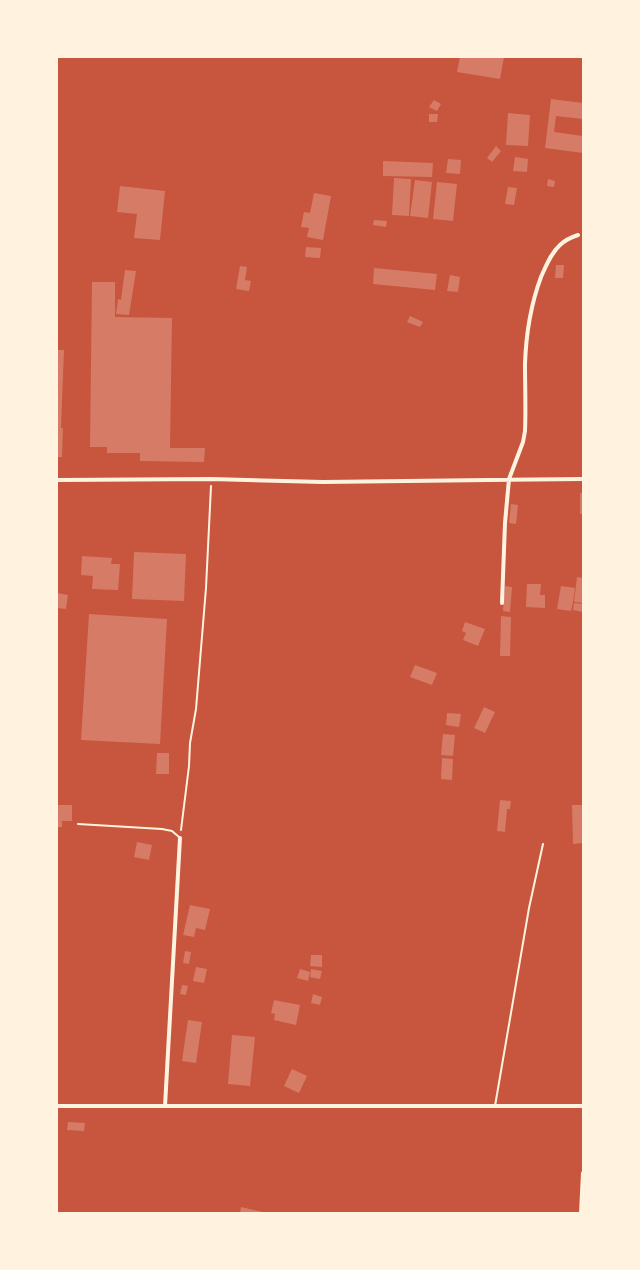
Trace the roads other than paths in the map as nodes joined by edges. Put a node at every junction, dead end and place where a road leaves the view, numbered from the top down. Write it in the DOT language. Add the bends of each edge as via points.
graph roads {
  1 [pos="578,235"];
  2 [pos="583,479"];
  3 [pos="57,480"];
  4 [pos="509,480"];
  5 [pos="502,603"];
  6 [pos="78,824"];
  7 [pos="180,838"];
  8 [pos="543,844"];
  9 [pos="57,1106"];
  10 [pos="165,1106"];
  11 [pos="495,1106"];
  12 [pos="583,1106"];
  13 [pos="583,1173"];
  14 [pos="581,1213"];
  1 -- 4 [label="street" via="564,241 555,250 545,267 536,293 528,330 525,363 525,431"];
  2 -- 4 [label="street"];
  3 -- 4 [label="street"];
  4 -- 5 [label="street"];
  6 -- 7 [label="lane" via="162,829 172,831"];
  7 -- 10 [label="street"];
  8 -- 11 [label="lane" via="529,908"];
  9 -- 10 [label="street"];
  10 -- 11 [label="street"];
  11 -- 12 [label="street"];
  13 -- 14 [label="street"];
}
